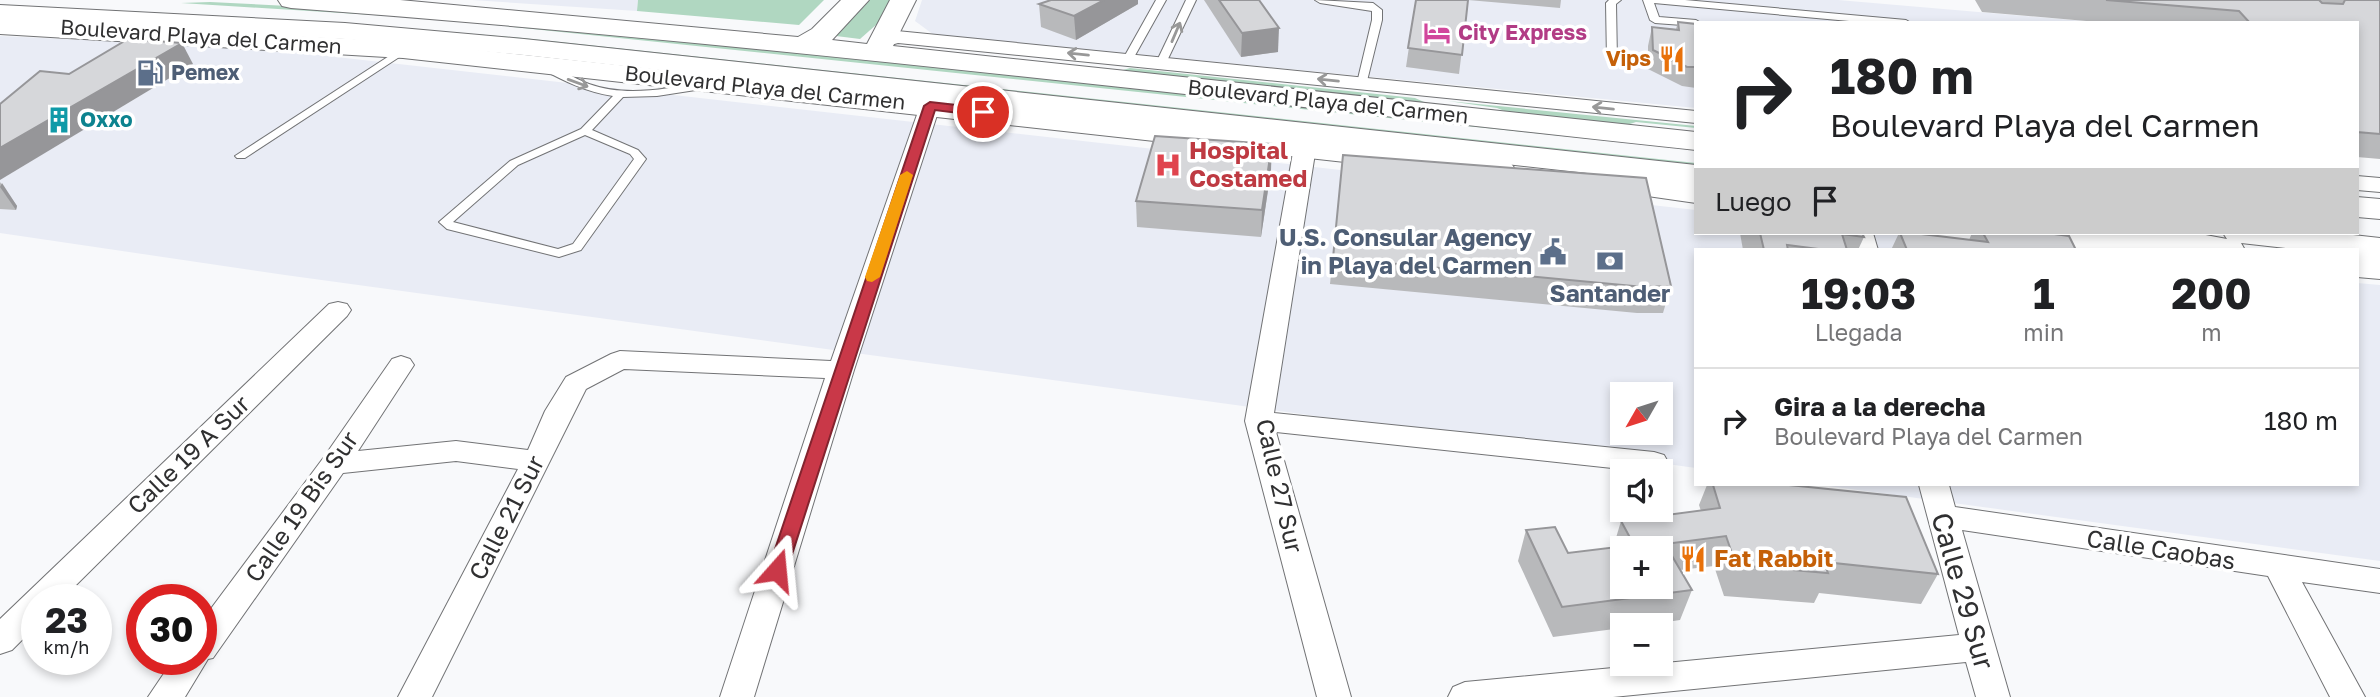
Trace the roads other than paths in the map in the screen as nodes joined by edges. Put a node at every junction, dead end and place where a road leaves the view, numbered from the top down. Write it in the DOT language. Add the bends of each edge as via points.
graph roads {
  1 [pos="20,0"];
  2 [pos="107,0"];
  3 [pos="291,0"];
  4 [pos="856,0"];
  5 [pos="903,0"];
  6 [pos="1161,0"];
  7 [pos="1191,0"];
  8 [pos="1320,0"];
  9 [pos="1616,0"];
  10 [pos="1648,0"];
  11 [pos="1654,0"];
  12 [pos="71,2"];
  13 [pos="404,4"];
  14 [pos="0,13"];
  15 [pos="1884,21"];
  16 [pos="1694,23"];
  17 [pos="0,26"];
  18 [pos="803,46"];
  19 [pos="880,47"];
  20 [pos="403,50"];
  21 [pos="1128,59"];
  22 [pos="1612,61"];
  23 [pos="1161,63"];
  24 [pos="540,64"];
  25 [pos="1080,76"];
  26 [pos="1362,83"];
  27 [pos="717,84"];
  28 [pos="1413,89"];
  29 [pos="619,96"];
  30 [pos="930,106"];
  31 [pos="1694,117"];
  32 [pos="1513,121"];
  33 [pos="585,131"];
  34 [pos="1694,131"];
  35 [pos="1614,132"];
  36 [pos="1694,141"];
  37 [pos="1304,147"];
  38 [pos="1694,155"];
  39 [pos="241,156"];
  40 [pos="1694,174"];
  41 [pos="2359,183"];
  42 [pos="2380,185"];
  43 [pos="1694,193"];
  44 [pos="2359,207"];
  45 [pos="2380,209"];
  46 [pos="2359,225"];
  47 [pos="2380,228"];
  48 [pos="2051,235"];
  49 [pos="2137,235"];
  50 [pos="2259,235"];
  51 [pos="2191,248"];
  52 [pos="2218,248"];
  53 [pos="2380,248"];
  54 [pos="2359,266"];
  55 [pos="2380,268"];
  56 [pos="338,310"];
  57 [pos="401,365"];
  58 [pos="841,370"];
  59 [pos="1259,421"];
  60 [pos="1625,459"];
  61 [pos="537,461"];
  62 [pos="334,464"];
  63 [pos="1934,486"];
  64 [pos="1943,516"];
  65 [pos="2279,568"];
  66 [pos="2380,581"];
  67 [pos="57,584"];
  68 [pos="21,620"];
  69 [pos="217,626"];
  70 [pos="0,640"];
  71 [pos="1980,647"];
  72 [pos="181,675"];
  73 [pos="166,697"];
  74 [pos="415,697"];
  75 [pos="737,697"];
  76 [pos="1334,697"];
  77 [pos="1465,697"];
  78 [pos="1993,697"];
  79 [pos="2348,697"];
  1 -- 12 [label="main road"];
  2 -- 12 [label="main road"];
  3 -- 13 [label="main road, Boulevard Playa del Carmen"];
  4 -- 18 [label="main road" via="832,26"];
  5 -- 19 [label="main road"];
  6 -- 21 [label="lane"];
  23 -- 7 [label="lane, one-way"];
  8 -- 26 [label="lane" via="1377,10"];
  9 -- 22 [label="lane" via="1611,2"];
  10 -- 16 [label="lane" via="1655,20"];
  11 -- 15 [label="lane"];
  12 -- 38 [label="main road" via="383,20"];
  13 -- 18 [label="main road, Boulevard Playa del Carmen"];
  14 -- 40 [label="main road" via="345,31 524,47"];
  17 -- 20 [label="main road, Boulevard Playa del Carmen"];
  18 -- 19 [label="main road, Boulevard Playa del Carmen"];
  21 -- 19 [label="street, one-way" via="897,37"];
  19 -- 25 [label="main road, Boulevard Playa del Carmen"];
  20 -- 24 [label="main road, Boulevard Playa del Carmen"];
  20 -- 39 [label="lane"];
  21 -- 23 [label="street"];
  21 -- 25 [label="main road" via="1122,66"];
  26 -- 23 [label="street, one-way"];
  24 -- 27 [label="main road, Boulevard Playa del Carmen"];
  24 -- 29 [label="lane, one-way" via="573,83"];
  25 -- 32 [label="main road, Boulevard Playa del Carmen"];
  26 -- 28 [label="street"];
  27 -- 29 [label="lane"];
  27 -- 30 [label="main road, Boulevard Playa del Carmen"];
  31 -- 28 [label="street, one-way"];
  28 -- 32 [label="main road" via="1443,104 1487,110"];
  29 -- 33 [label="lane"];
  30 -- 37 [label="main road, Boulevard Playa del Carmen"];
  30 -- 58 [label="street"];
  32 -- 35 [label="main road, Boulevard Playa del Carmen"];
  33 -- 33 [label="lane" via="634,152 640,159 577,247 559,253 445,222 514,163"];
  34 -- 35 [label="main road" via="1642,126"];
  35 -- 36 [label="main road, Boulevard Playa del Carmen"];
  37 -- 43 [label="main road, Boulevard Playa del Carmen"];
  37 -- 59 [label="street, Calle 27 Sur"];
  41 -- 42 [label="street"];
  44 -- 45 [label="main road"];
  46 -- 47 [label="main road"];
  48 -- 51 [label="main road"];
  49 -- 52 [label="main road"];
  50 -- 53 [label="main road"];
  54 -- 55 [label="main road"];
  56 -- 67 [label="street, Calle 19 A Sur"];
  57 -- 62 [label="street, Calle 19 Bis Sur"];
  58 -- 61 [label="street, Calle 21 Sur" via="620,360 576,383"];
  58 -- 75 [label="street"];
  59 -- 60 [label="street"];
  59 -- 76 [label="street, Calle 27 Sur"];
  61 -- 62 [label="street" via="456,451"];
  61 -- 74 [label="street, Calle 21 Sur"];
  62 -- 69 [label="street, Calle 19 Bis Sur"];
  63 -- 64 [label="street, Calle 29 Sur"];
  64 -- 65 [label="street, Calle Caobas"];
  64 -- 71 [label="street, Calle 29 Sur"];
  65 -- 66 [label="street, Calle Caobas"];
  65 -- 79 [label="street"];
  68 -- 70 [label="street"];
  71 -- 77 [label="street"];
  71 -- 78 [label="street, Calle 29 Sur"];
  72 -- 73 [label="street"];
}
